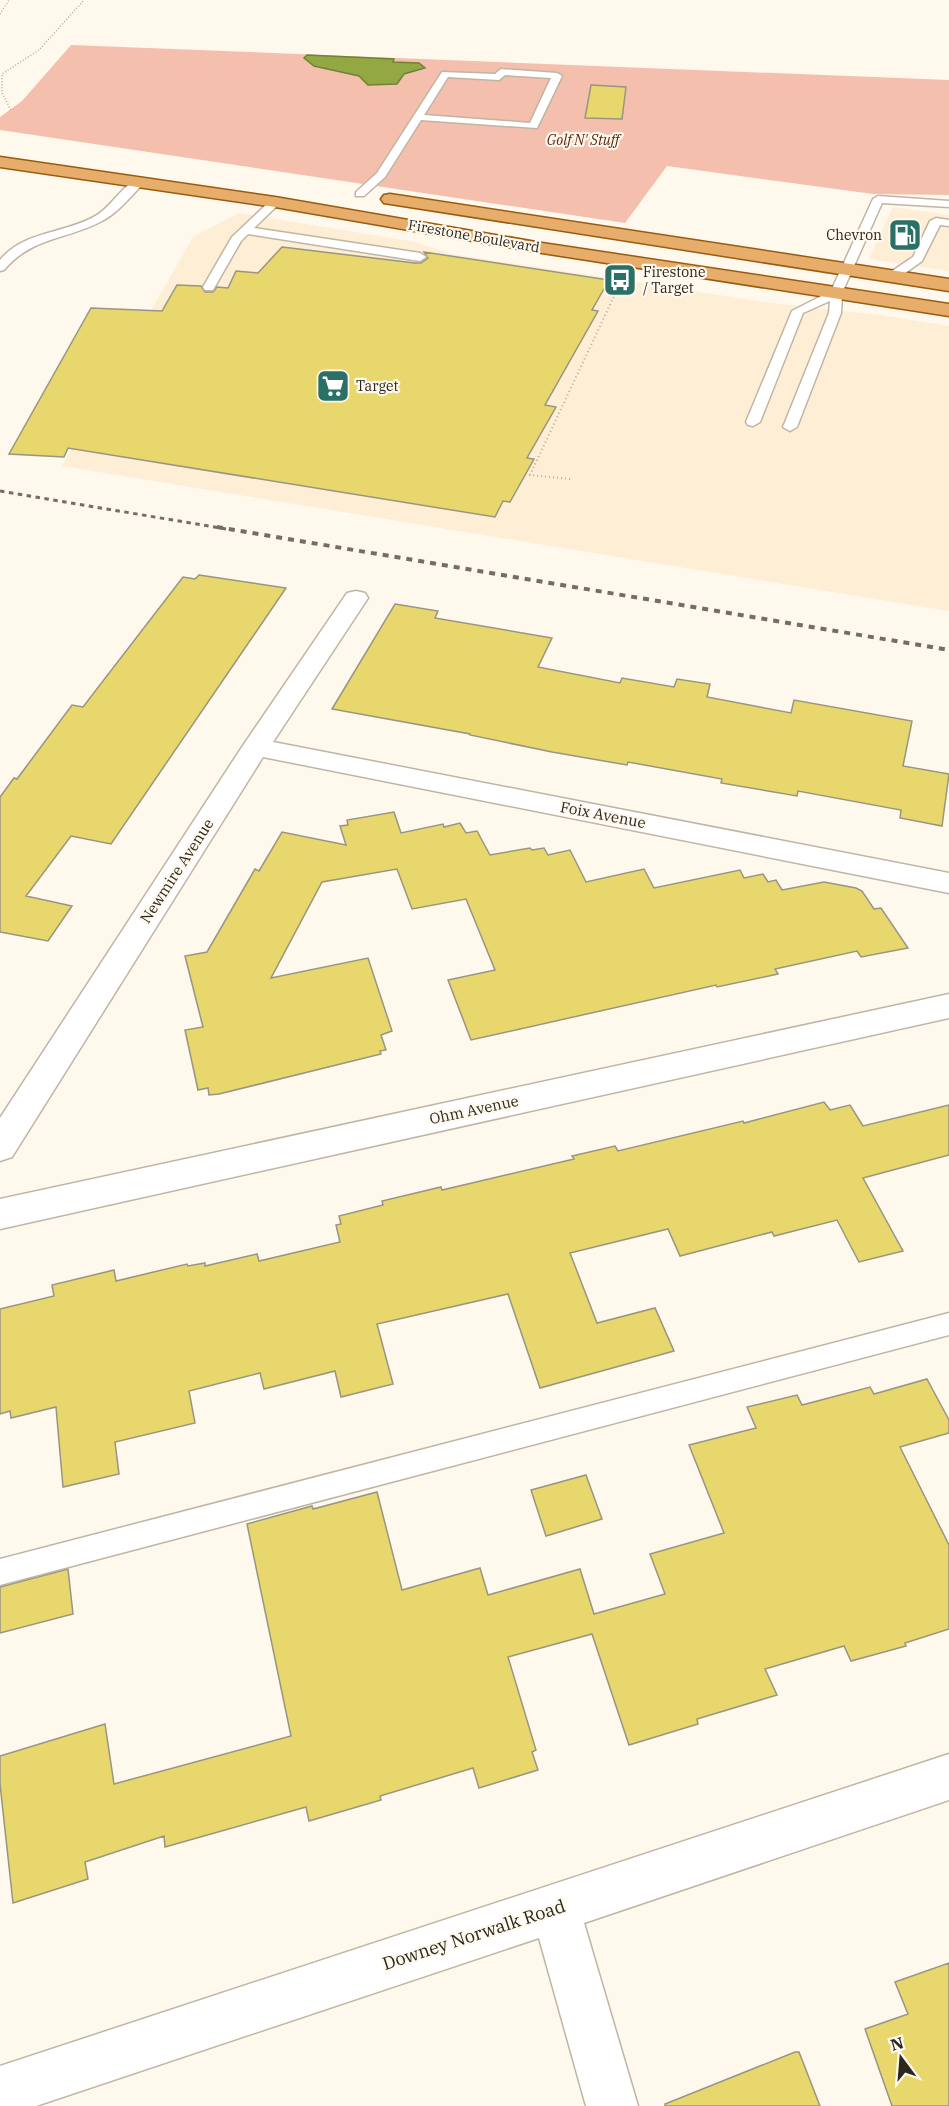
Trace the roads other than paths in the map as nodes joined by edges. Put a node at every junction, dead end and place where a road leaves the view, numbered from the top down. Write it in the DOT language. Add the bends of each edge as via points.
graph roads {
  1 [pos="417,117"];
  2 [pos="0,162"];
  3 [pos="139,182"];
  4 [pos="337,191"];
  5 [pos="360,194"];
  6 [pos="275,201"];
  7 [pos="949,204"];
  8 [pos="486,213"];
  9 [pos="949,223"];
  10 [pos="245,230"];
  11 [pos="420,257"];
  12 [pos="0,267"];
  13 [pos="847,269"];
  14 [pos="893,276"];
  15 [pos="949,285"];
  16 [pos="209,287"];
  17 [pos="836,293"];
  18 [pos="949,310"];
  19 [pos="753,422"];
  20 [pos="790,428"];
  21 [pos="356,598"];
  22 [pos="256,747"];
  23 [pos="949,883"];
  24 [pos="949,1006"];
  25 [pos="0,1147"];
  26 [pos="0,1214"];
  27 [pos="949,1324"];
  28 [pos="0,1572"];
  29 [pos="949,1778"];
  30 [pos="555,1908"];
  31 [pos="0,2092"];
  32 [pos="612,2106"];
  1 -- 1 [label="lane" via="445,74 557,76 533,126"];
  1 -- 5 [label="lane" via="381,175"];
  2 -- 3 [label="main road, Firestone Boulevard"];
  3 -- 6 [label="main road, Firestone Boulevard"];
  3 -- 12 [label="lane" via="94,221 30,243"];
  4 -- 5 [label="main road, Firestone Boulevard"];
  5 -- 8 [label="main road, Firestone Boulevard"];
  6 -- 8 [label="main road" via="318,201 454,221 467,221"];
  6 -- 10 [label="lane"];
  6 -- 17 [label="main road, Firestone Boulevard" via="542,248"];
  7 -- 13 [label="lane" via="878,199"];
  8 -- 13 [label="main road, Firestone Boulevard"];
  9 -- 14 [label="lane" via="936,221 918,259"];
  10 -- 11 [label="lane"];
  10 -- 16 [label="lane"];
  13 -- 14 [label="main road, Firestone Boulevard"];
  13 -- 17 [label="lane"];
  14 -- 15 [label="main road, Firestone Boulevard"];
  17 -- 18 [label="main road, Firestone Boulevard"];
  17 -- 19 [label="lane" via="798,310"];
  17 -- 20 [label="lane" via="835,313"];
  21 -- 22 [label="street, Newmire Avenue"];
  22 -- 23 [label="street, Foix Avenue"];
  22 -- 25 [label="street, Newmire Avenue"];
  24 -- 26 [label="street, Ohm Avenue"];
  27 -- 28 [label="lane"];
  29 -- 30 [label="street, Downey Norwalk Road"];
  30 -- 31 [label="street, Downey Norwalk Road"];
  30 -- 32 [label="street"];
}
